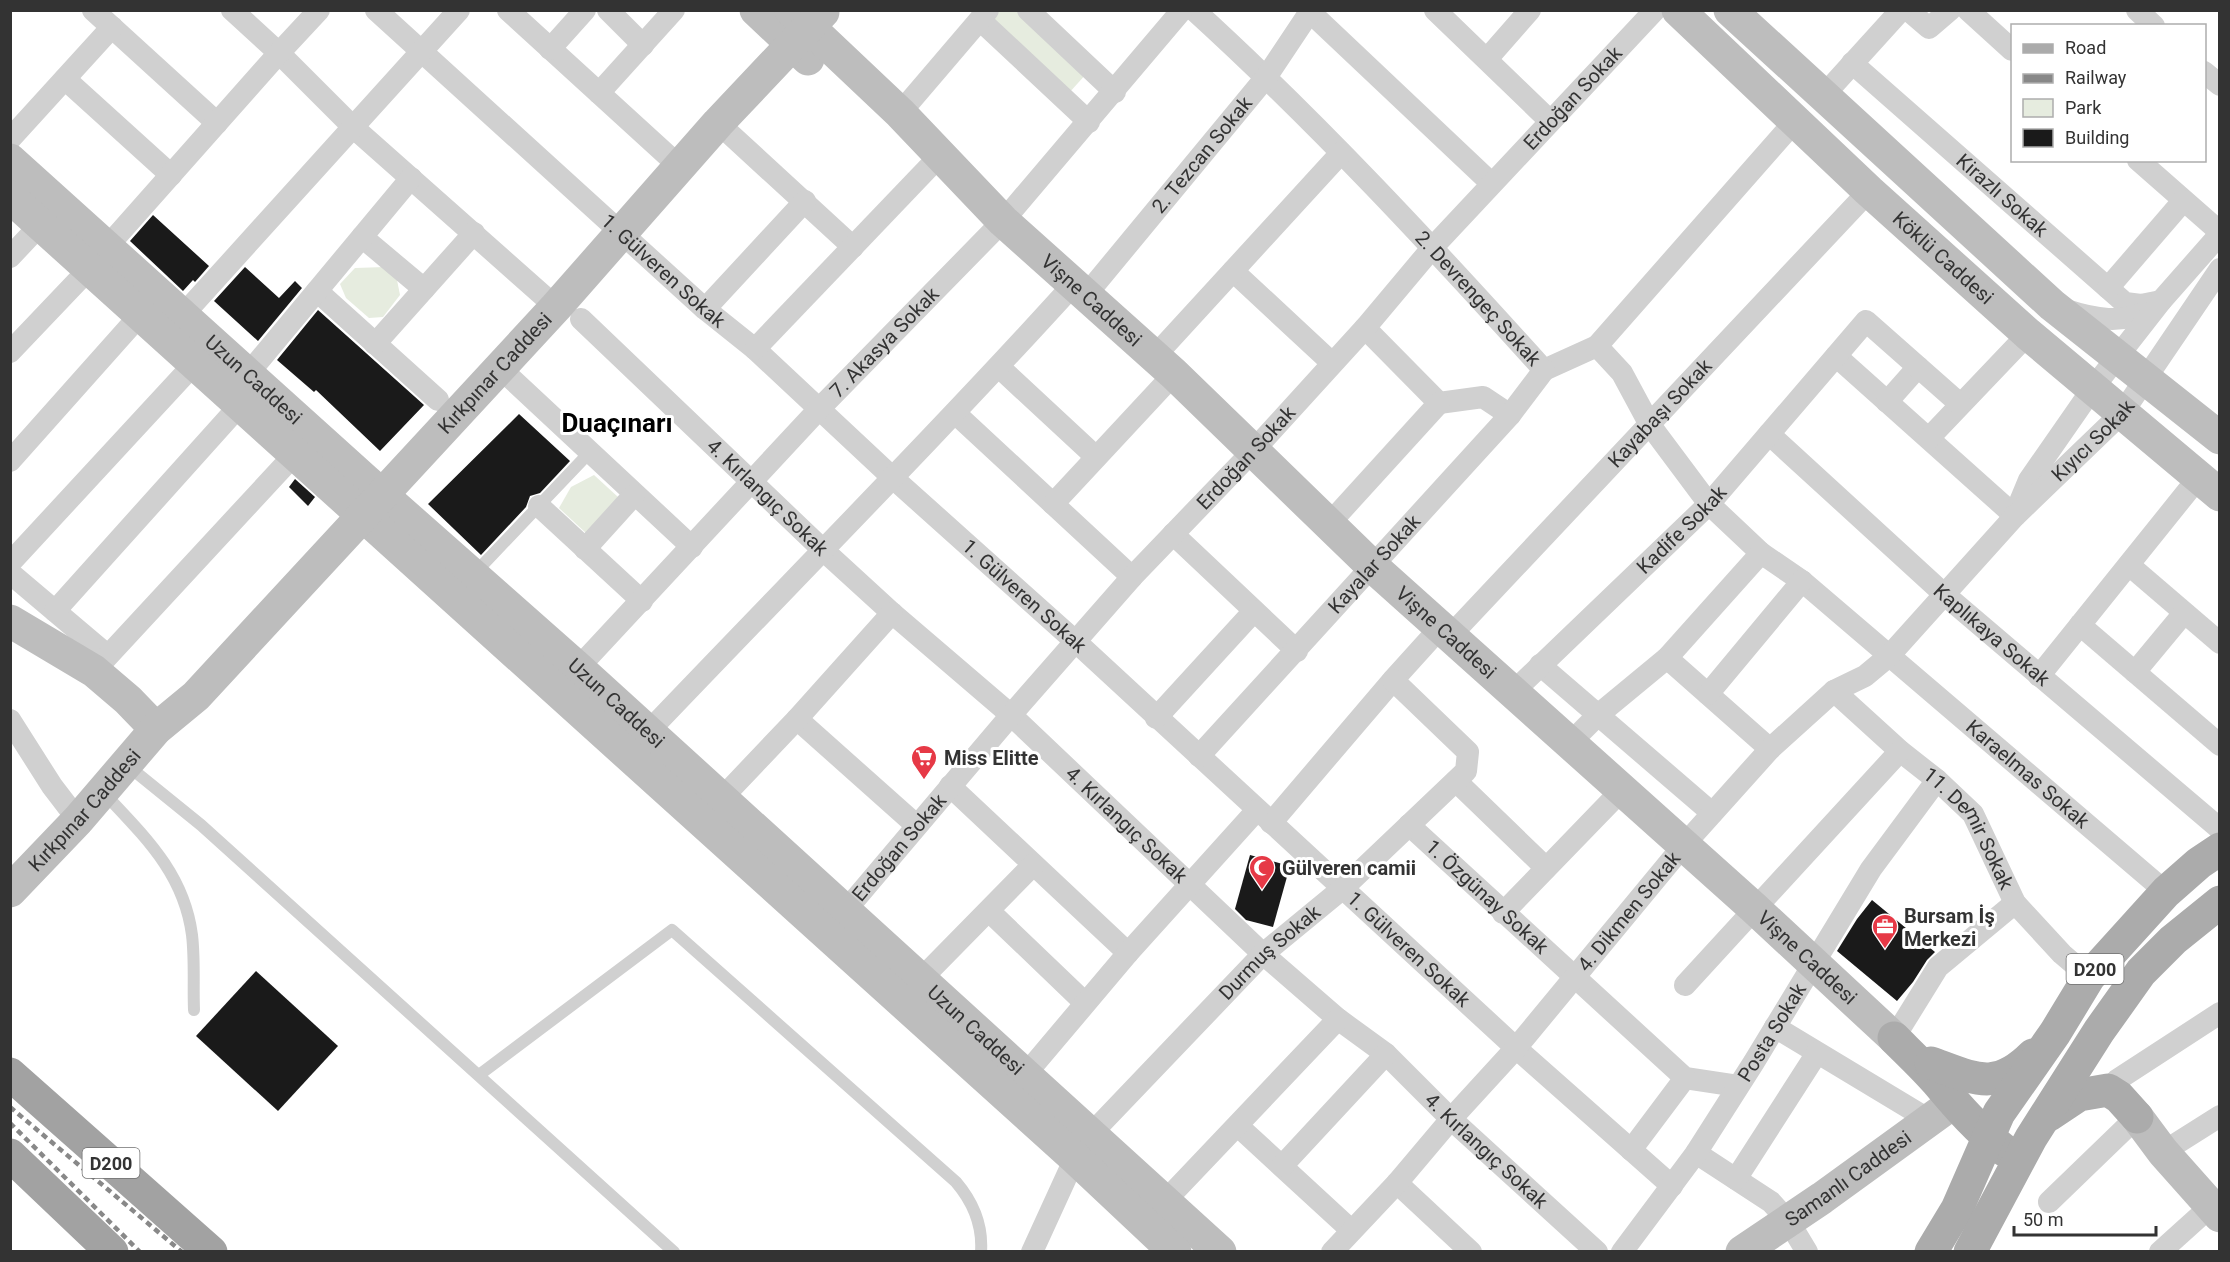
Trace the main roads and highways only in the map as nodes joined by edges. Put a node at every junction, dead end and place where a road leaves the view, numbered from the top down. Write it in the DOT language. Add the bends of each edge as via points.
graph roads {
  1 [pos="1678,10"];
  2 [pos="1730,10"];
  3 [pos="792,19"];
  4 [pos="670,158"];
  5 [pos="10,160"];
  6 [pos="10,197"];
  7 [pos="1003,221"];
  8 [pos="98,258"];
  9 [pos="559,306"];
  10 [pos="244,389"];
  11 [pos="2220,438"];
  12 [pos="2209,486"];
  13 [pos="364,497"];
  14 [pos="10,621"];
  15 [pos="156,729"];
  16 [pos="2220,849"];
  17 [pos="10,891"];
  18 [pos="2220,902"];
  19 [pos="2099,1031"];
  20 [pos="2055,1033"];
  21 [pos="1894,1038"];
  22 [pos="1931,1063"];
  23 [pos="10,1074"];
  24 [pos="2112,1085"];
  25 [pos="1942,1112"];
  26 [pos="1993,1125"];
  27 [pos="2032,1138"];
  28 [pos="1082,1147"];
  29 [pos="10,1155"];
  30 [pos="1957,1209"];
  31 [pos="2215,1211"];
  32 [pos="112,1251"];
  33 [pos="211,1251"];
  34 [pos="1174,1251"];
  35 [pos="1220,1251"];
  36 [pos="1742,1251"];
  37 [pos="1931,1251"];
  38 [pos="1970,1251"];
  1 -- 12 [label="main road, Köklü Caddesi" via="1869,191 2028,334"];
  2 -- 11 [label="main road, Köklü Caddesi" via="2052,305"];
  3 -- 4 [label="main road, Kırkpınar Caddesi"];
  3 -- 4 [label="main road, Kırkpınar Caddesi" via="718,123"];
  3 -- 7 [label="main road, Vişne Caddesi" via="900,113"];
  3 -- 7 [label="main road, Vişne Caddesi" via="902,142"];
  4 -- 9 [label="main road, Kırkpınar Caddesi" via="612,224"];
  5 -- 8 [label="main road, Uzun Caddesi"];
  6 -- 8 [label="main road, Uzun Caddesi" via="41,224"];
  7 -- 21 [label="main road, Vişne Caddesi" via="1164,366 1372,566"];
  8 -- 10 [label="main road, Uzun Caddesi" via="182,316"];
  8 -- 10 [label="main road, Uzun Caddesi" via="141,314 195,363"];
  9 -- 13 [label="main road, Kırkpınar Caddesi" via="500,368"];
  9 -- 13 [label="main road, Kırkpınar Caddesi" via="438,400"];
  10 -- 13 [label="main road, Uzun Caddesi"];
  10 -- 13 [label="main road, Uzun Caddesi" via="295,454"];
  13 -- 15 [label="main road, Kırkpınar Caddesi" via="179,682"];
  13 -- 28 [label="main road, Uzun Caddesi"];
  13 -- 28 [label="main road, Uzun Caddesi" via="473,575 846,910 1025,1075"];
  14 -- 15 [label="main road" via="101,663"];
  15 -- 17 [label="main road, Kırkpınar Caddesi"];
  16 -- 20 [label="main road, D200" via="2166,892 2089,977"];
  18 -- 19 [label="main road, D200" via="2141,972"];
  19 -- 24 [label="main road"];
  19 -- 27 [label="main road, D200"];
  20 -- 22 [label="main road" via="2018,1070 2004,1077 1969,1077"];
  20 -- 26 [label="main road, D200"];
  21 -- 22 [label="main road"];
  21 -- 25 [label="main road" via="1937,1082"];
  22 -- 26 [label="main road"];
  23 -- 33 [label="highway, D200"];
  24 -- 27 [label="main road" via="2079,1095"];
  24 -- 31 [label="main road"];
  25 -- 26 [label="main road"];
  25 -- 30 [label="main road" via="1968,1142 1971,1157"];
  25 -- 36 [label="main road, Samanlı Caddesi"];
  26 -- 27 [label="main road"];
  26 -- 30 [label="main road, D200"];
  27 -- 38 [label="main road, D200"];
  28 -- 34 [label="main road, Uzun Caddesi"];
  28 -- 35 [label="main road, Uzun Caddesi" via="1166,1200"];
  29 -- 32 [label="highway"];
  30 -- 37 [label="main road, D200"];
}
